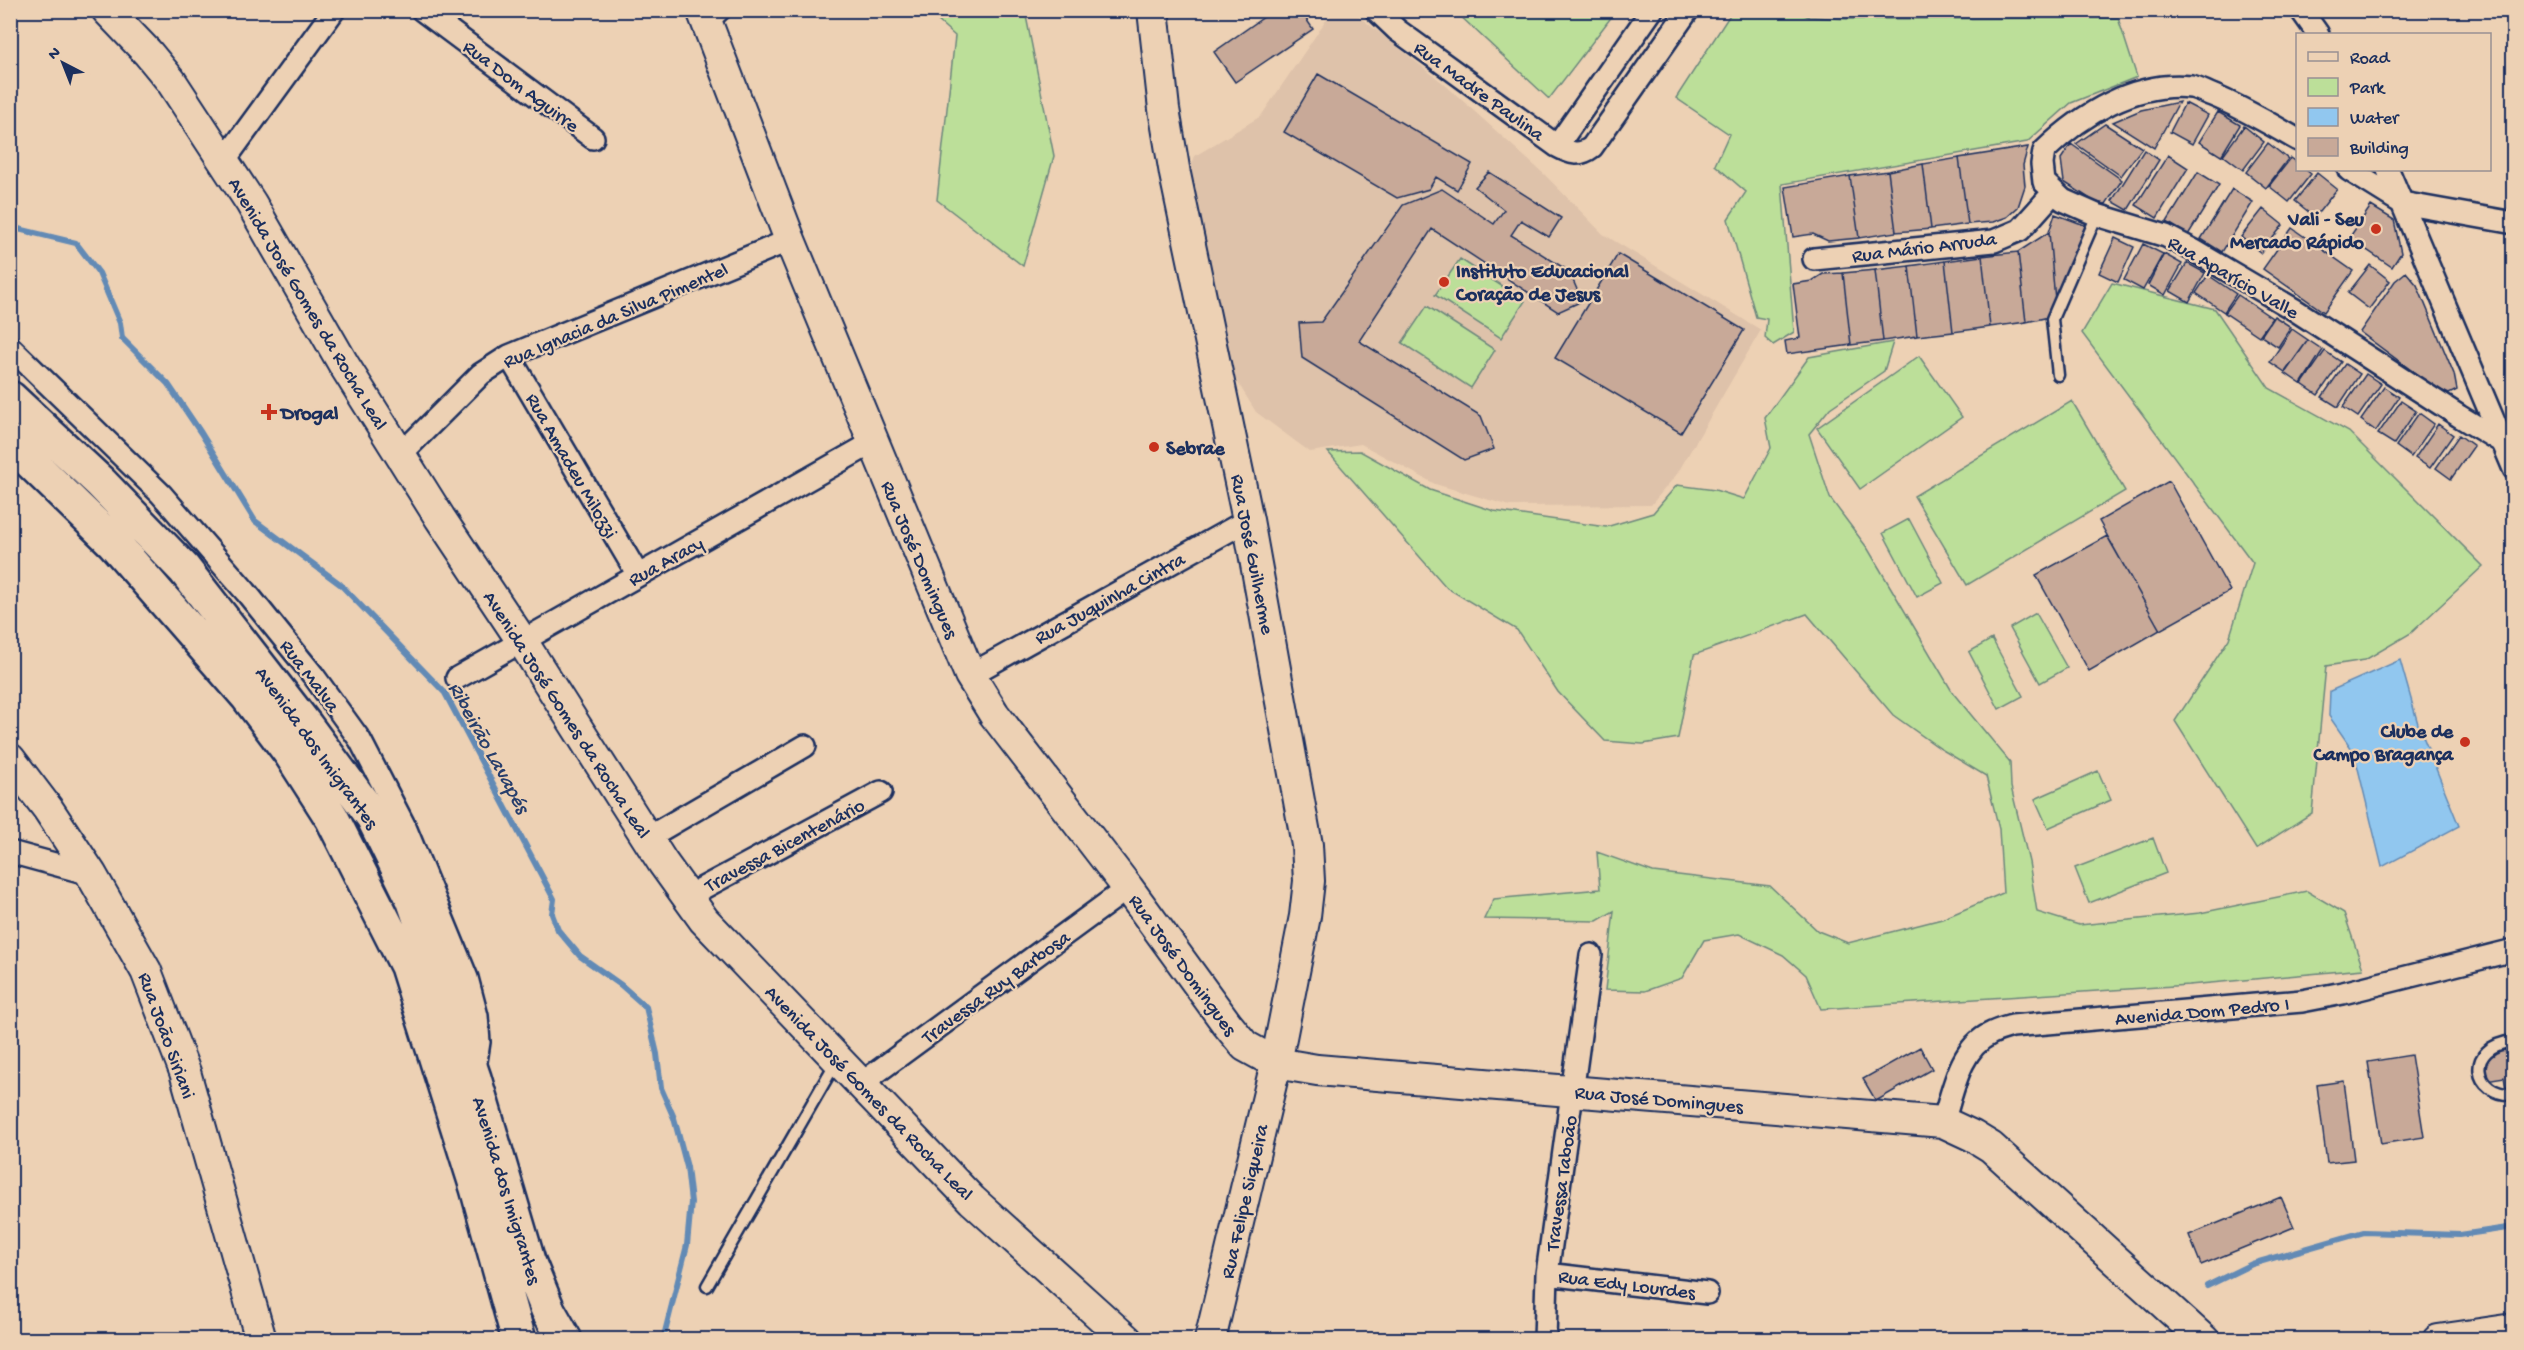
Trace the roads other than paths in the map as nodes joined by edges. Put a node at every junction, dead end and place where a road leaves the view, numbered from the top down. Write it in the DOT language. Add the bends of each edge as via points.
graph roads {
  1 [pos="107,10"];
  2 [pos="334,10"];
  3 [pos="422,10"];
  4 [pos="1153,10"];
  5 [pos="1376,10"];
  6 [pos="1652,10"];
  7 [pos="1688,10"];
  8 [pos="2301,10"];
  9 [pos="712,16"];
  10 [pos="2317,33"];
  11 [pos="593,138"];
  12 [pos="2296,139"];
  13 [pos="1557,146"];
  14 [pos="224,161"];
  15 [pos="2351,171"];
  16 [pos="2388,171"];
  17 [pos="2053,193"];
  18 [pos="2402,203"];
  19 [pos="2097,215"];
  20 [pos="2514,223"];
  21 [pos="790,240"];
  22 [pos="1814,259"];
  23 [pos="10,347"];
  24 [pos="509,356"];
  25 [pos="2058,375"];
  26 [pos="10,398"];
  27 [pos="10,442"];
  28 [pos="872,443"];
  29 [pos="2508,443"];
  30 [pos="400,455"];
  31 [pos="2514,469"];
  32 [pos="1248,520"];
  33 [pos="638,575"];
  34 [pos="522,641"];
  35 [pos="970,675"];
  36 [pos="458,678"];
  37 [pos="805,746"];
  38 [pos="11,760"];
  39 [pos="881,792"];
  40 [pos="10,797"];
  41 [pos="647,838"];
  42 [pos="10,852"];
  43 [pos="90,874"];
  44 [pos="1128,888"];
  45 [pos="687,896"];
  46 [pos="2514,950"];
  47 [pos="1591,955"];
  48 [pos="2514,1041"];
  49 [pos="838,1059"];
  50 [pos="1276,1063"];
  51 [pos="474,1078"];
  52 [pos="862,1083"];
  53 [pos="1573,1090"];
  54 [pos="2514,1094"];
  55 [pos="1943,1122"];
  56 [pos="1547,1274"];
  57 [pos="707,1286"];
  58 [pos="1707,1293"];
  59 [pos="2514,1329"];
  60 [pos="261,1340"];
  61 [pos="519,1340"];
  62 [pos="565,1340"];
  63 [pos="1127,1340"];
  64 [pos="1210,1340"];
  65 [pos="1545,1340"];
  66 [pos="2204,1340"];
  67 [pos="2438,1340"];
  1 -- 14 [label="street, Avenida José Gomes da Rocha Leal" via="171,81"];
  2 -- 14 [label="street"];
  3 -- 11 [label="street, Rua Dom Aguirre"];
  4 -- 32 [label="street, Rua José Guilherme" via="1175,174"];
  5 -- 13 [label="street, Rua Madre Paulina" via="1397,30"];
  6 -- 13 [label="street, Rua Madre Paulina"];
  7 -- 13 [label="street, Rua Madre Paulina" via="1592,147 1572,154"];
  8 -- 10 [label="street"];
  9 -- 21 [label="street, Rua José Domingues"];
  12 -- 17 [label="street" via="2232,103 2192,87 2156,89 2092,112 2043,151 2042,176"];
  14 -- 30 [label="street, Avenida José Gomes da Rocha Leal"];
  15 -- 18 [label="street"];
  16 -- 18 [label="street"];
  17 -- 19 [label="street, Rua Aparício Valle"];
  17 -- 22 [label="street, Rua Mário Arruda" via="2019,230 1994,241"];
  18 -- 20 [label="street"];
  18 -- 29 [label="street"];
  19 -- 25 [label="lane" via="2052,319"];
  19 -- 29 [label="street, Rua Aparício Valle" via="2166,236 2193,250 2295,310 2451,412"];
  21 -- 24 [label="street, Rua Ignacia da Silva Pimentel"];
  21 -- 28 [label="street, Rua José Domingues"];
  23 -- 51 [label="street, Rua Malva" via="161,494 313,675 360,741 405,827 467,978 479,1033"];
  24 -- 30 [label="street, Rua Ignacia da Silva Pimentel" via="481,374"];
  24 -- 33 [label="street, Rua Amadeu Milozzi"];
  26 -- 51 [label="main road, Avenida dos Imigrantes" via="101,483 184,569 373,818 413,899"];
  27 -- 61 [label="main road, Avenida dos Imigrantes" via="113,542 248,697 332,818 407,966 474,1177"];
  28 -- 33 [label="street, Rua Aracy"];
  28 -- 35 [label="street, Rua José Domingues"];
  29 -- 31 [label="street"];
  30 -- 34 [label="street, Avenida José Gomes da Rocha Leal"];
  32 -- 35 [label="street, Rua Juquinha Cintra"];
  32 -- 50 [label="street, Rua José Guilherme" via="1307,845 1305,916"];
  33 -- 34 [label="street, Rua Aracy"];
  34 -- 36 [label="street, Rua Aracy"];
  34 -- 41 [label="street, Avenida José Gomes da Rocha Leal"];
  35 -- 44 [label="street, Rua José Domingues" via="994,714"];
  37 -- 41 [label="street"];
  38 -- 40 [label="street" via="16,776"];
  38 -- 43 [label="street, Rua João Siriani"];
  39 -- 45 [label="street, Travessa Bicentenário"];
  41 -- 45 [label="street, Avenida José Gomes da Rocha Leal"];
  42 -- 43 [label="street"];
  43 -- 60 [label="street, Rua João Siriani" via="146,971 185,1072"];
  44 -- 50 [label="street, Rua José Domingues" via="1245,1046"];
  44 -- 52 [label="street, Travessa Ruy Barbosa"];
  45 -- 49 [label="street, Avenida José Gomes da Rocha Leal" via="704,920"];
  46 -- 55 [label="street, Avenida Dom Pedro I" via="2302,1001 2012,1026 1989,1034 1974,1046 1961,1065"];
  47 -- 53 [label="street, Travessa Taboão"];
  48 -- 54 [label="lane" via="2491,1046 2480,1058 2480,1072 2486,1085 2502,1095"];
  49 -- 52 [label="street, Avenida José Gomes da Rocha Leal"];
  49 -- 57 [label="lane"];
  50 -- 53 [label="street, Rua José Domingues" via="1317,1070"];
  50 -- 64 [label="street, Rua Felipe Siqueira"];
  51 -- 62 [label="main road, Avenida dos Imigrantes" via="528,1261"];
  52 -- 63 [label="street, Avenida José Gomes da Rocha Leal" via="972,1200"];
  53 -- 55 [label="street, Rua José Domingues"];
  53 -- 56 [label="street, Travessa Taboão"];
  55 -- 66 [label="street, Rua José Domingues" via="1991,1147"];
  56 -- 58 [label="street, Rua Edy Lourdes"];
  56 -- 65 [label="street, Travessa Taboão"];
  59 -- 67 [label="street"];
}
